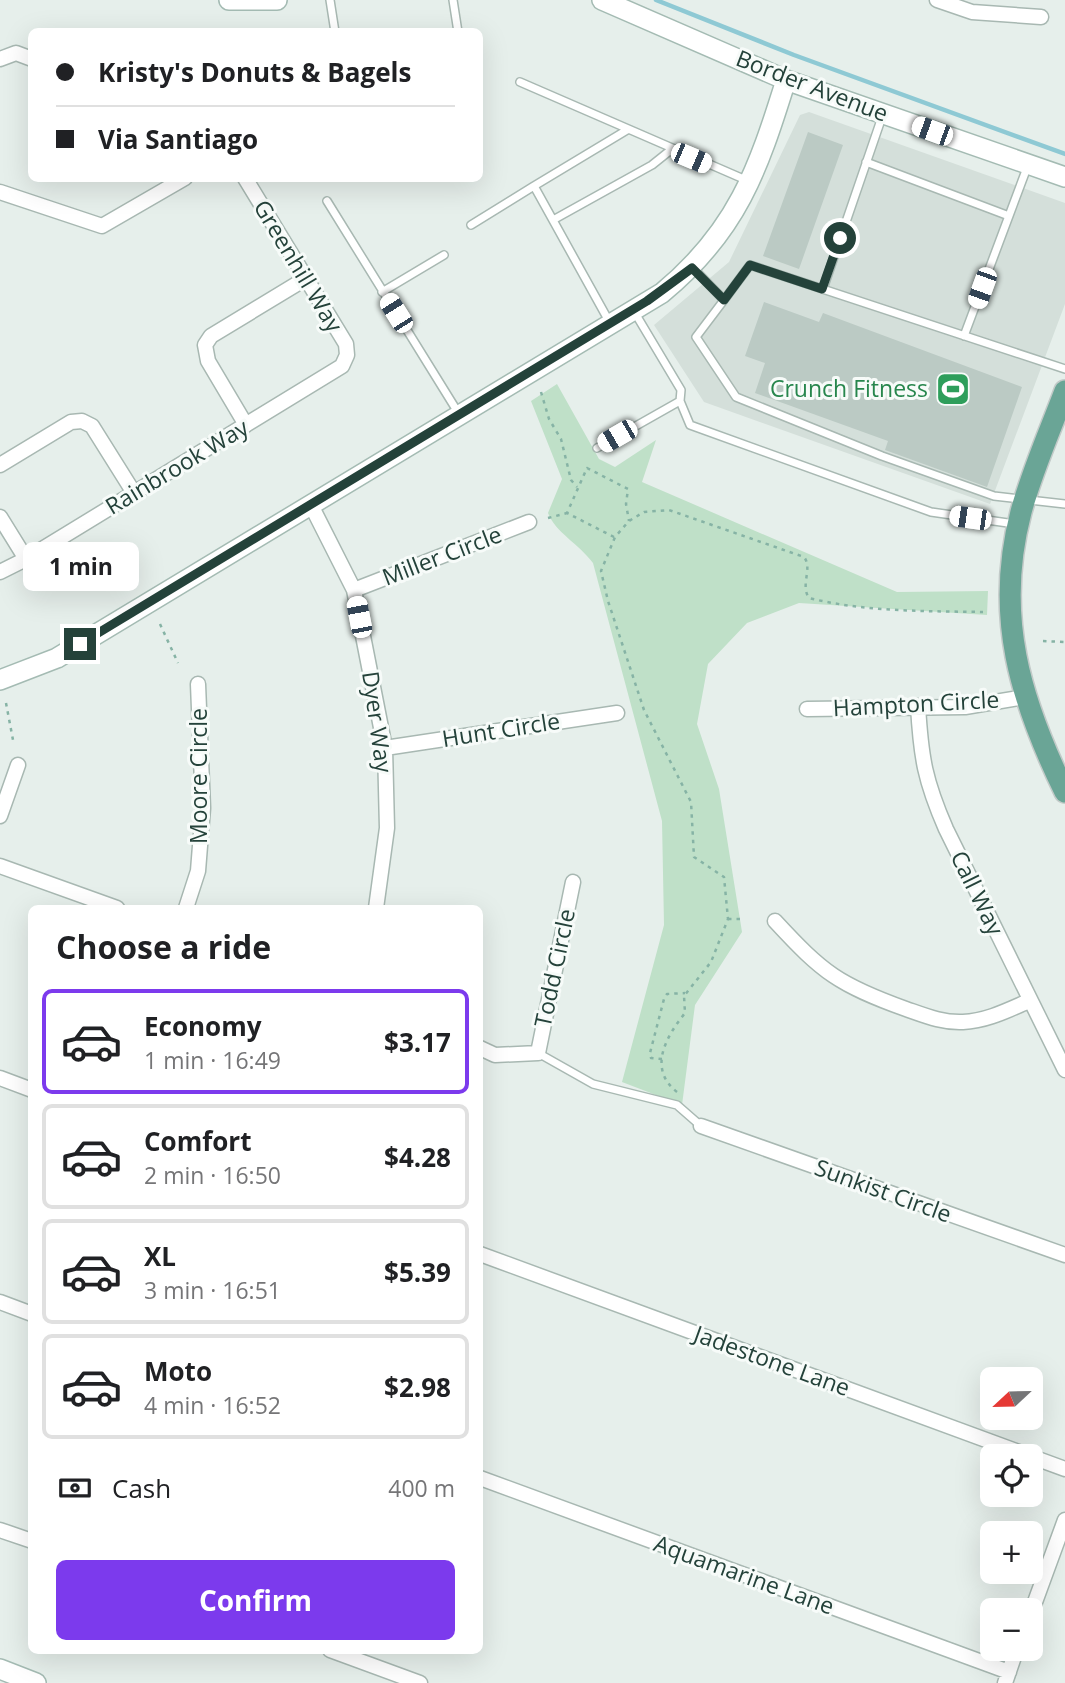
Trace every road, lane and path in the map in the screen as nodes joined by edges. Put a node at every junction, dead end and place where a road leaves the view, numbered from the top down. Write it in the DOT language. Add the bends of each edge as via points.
graph roads {
  1 [pos="229,0"];
  2 [pos="239,0"];
  3 [pos="277,0"];
  4 [pos="330,0"];
  5 [pos="453,0"];
  6 [pos="602,0"];
  7 [pos="937,0"];
  8 [pos="1041,17"];
  9 [pos="334,28"];
  10 [pos="457,28"];
  11 [pos="28,58"];
  12 [pos="0,59"];
  13 [pos="786,79"];
  14 [pos="520,82"];
  15 [pos="883,114"];
  16 [pos="627,130"];
  17 [pos="672,149"];
  18 [pos="866,162"];
  19 [pos="1028,164"];
  20 [pos="1065,177"];
  21 [pos="750,181"];
  22 [pos="178,182"];
  23 [pos="247,182"];
  24 [pos="534,186"];
  25 [pos="1,197"];
  26 [pos="327,201"];
  27 [pos="1009,216"];
  28 [pos="553,220"];
  29 [pos="471,225"];
  30 [pos="444,255"];
  31 [pos="692,268"];
  32 [pos="305,279"];
  33 [pos="822,289"];
  34 [pos="382,292"];
  35 [pos="724,300"];
  36 [pos="633,310"];
  37 [pos="611,323"];
  38 [pos="964,336"];
  39 [pos="347,355"];
  40 [pos="1065,369"];
  41 [pos="1065,391"];
  42 [pos="541,392"];
  43 [pos="680,401"];
  44 [pos="459,415"];
  45 [pos="246,425"];
  46 [pos="597,448"];
  47 [pos="0,465"];
  48 [pos="577,487"];
  49 [pos="134,493"];
  50 [pos="1026,498"];
  51 [pos="1065,504"];
  52 [pos="311,505"];
  53 [pos="567,513"];
  54 [pos="0,517"];
  55 [pos="548,518"];
  56 [pos="629,521"];
  57 [pos="529,522"];
  58 [pos="1019,525"];
  59 [pos="615,537"];
  60 [pos="26,559"];
  61 [pos="0,572"];
  62 [pos="354,590"];
  63 [pos="983,612"];
  64 [pos="160,624"];
  65 [pos="1043,641"];
  66 [pos="1065,642"];
  67 [pos="178,663"];
  68 [pos="0,680"];
  69 [pos="198,684"];
  70 [pos="1025,697"];
  71 [pos="641,702"];
  72 [pos="6,703"];
  73 [pos="636,704"];
  74 [pos="918,706"];
  75 [pos="807,709"];
  76 [pos="617,713"];
  77 [pos="13,740"];
  78 [pos="386,748"];
  79 [pos="18,765"];
  80 [pos="1065,792"];
  81 [pos="0,816"];
  82 [pos="0,866"];
  83 [pos="573,882"];
  84 [pos="109,905"];
  85 [pos="187,905"];
  86 [pos="376,905"];
  87 [pos="728,919"];
  88 [pos="742,919"];
  89 [pos="775,921"];
  90 [pos="685,993"];
  91 [pos="1030,1001"];
  92 [pos="483,1049"];
  93 [pos="538,1053"];
  94 [pos="662,1059"];
  95 [pos="1065,1070"];
  96 [pos="0,1078"];
  97 [pos="28,1088"];
  98 [pos="680,1094"];
  99 [pos="701,1126"];
  100 [pos="483,1255"];
  101 [pos="1065,1255"];
  102 [pos="0,1302"];
  103 [pos="28,1312"];
  104 [pos="1065,1469"];
  105 [pos="483,1479"];
  106 [pos="1065,1520"];
  107 [pos="0,1530"];
  108 [pos="28,1540"];
  109 [pos="1036,1598"];
  110 [pos="341,1654"];
  111 [pos="0,1670"];
  112 [pos="1007,1677"];
  113 [pos="36,1683"];
  114 [pos="420,1683"];
  1 -- 2 [label="street"];
  2 -- 3 [label="street"];
  4 -- 9 [label="lane"];
  5 -- 10 [label="lane"];
  6 -- 13 [label="street, Border Avenue"];
  7 -- 8 [label="street" via="972,12"];
  11 -- 12 [label="street" via="16,53"];
  13 -- 15 [label="street, Border Avenue"];
  13 -- 21 [label="street"];
  14 -- 16 [label="lane"];
  15 -- 18 [label="lane"];
  15 -- 19 [label="street, Border Avenue"];
  16 -- 17 [label="lane"];
  16 -- 24 [label="lane"];
  17 -- 21 [label="lane"];
  17 -- 28 [label="lane"];
  18 -- 27 [label="lane"];
  18 -- 33 [label="lane"];
  19 -- 20 [label="street, Border Avenue"];
  19 -- 27 [label="lane"];
  21 -- 31 [label="street" via="725,226"];
  22 -- 25 [label="street" via="102,226"];
  23 -- 32 [label="street, Greenhill Way"];
  24 -- 28 [label="lane"];
  24 -- 29 [label="lane"];
  26 -- 34 [label="lane"];
  27 -- 38 [label="lane"];
  28 -- 37 [label="lane"];
  30 -- 34 [label="lane"];
  31 -- 35 [label="lane"];
  31 -- 36 [label="street"];
  32 -- 39 [label="street, Greenhill Way" via="346,344"];
  32 -- 45 [label="street" via="211,336 205,345 208,360"];
  33 -- 35 [label="lane" via="750,265"];
  33 -- 38 [label="lane"];
  34 -- 44 [label="lane"];
  35 -- 50 [label="lane" via="696,337 736,397 994,496"];
  36 -- 37 [label="street"];
  36 -- 43 [label="lane" via="681,390"];
  37 -- 44 [label="street"];
  38 -- 40 [label="lane"];
  39 -- 45 [label="street, Rainbrook Way" via="342,366"];
  41 -- 50 [label="main road"];
  42 -- 48 [label="path"];
  43 -- 46 [label="lane"];
  43 -- 58 [label="lane" via="690,425 703,430 931,513"];
  44 -- 52 [label="street"];
  45 -- 49 [label="street, Rainbrook Way"];
  47 -- 49 [label="street" via="71,422 82,421 92,426"];
  48 -- 53 [label="path"];
  48 -- 56 [label="path" via="587,468 626,487"];
  49 -- 60 [label="street, Rainbrook Way"];
  50 -- 51 [label="lane"];
  50 -- 58 [label="main road"];
  52 -- 62 [label="street, Dyer Way"];
  52 -- 68 [label="street" via="57,658"];
  53 -- 55 [label="path"];
  53 -- 59 [label="path"];
  54 -- 60 [label="street"];
  56 -- 59 [label="path"];
  56 -- 63 [label="path" via="649,511 669,510 804,557 808,564 806,595 825,602"];
  57 -- 62 [label="street, Miller Circle"];
  58 -- 70 [label="main road" via="1011,610"];
  59 -- 71 [label="path" via="601,571"];
  60 -- 61 [label="street, Rainbrook Way"];
  62 -- 78 [label="street, Dyer Way"];
  64 -- 67 [label="path"];
  65 -- 66 [label="path"];
  69 -- 85 [label="street, Moore Circle" via="203,808 198,871"];
  70 -- 74 [label="street, Hampton Circle" via="965,707"];
  70 -- 80 [label="main road"];
  71 -- 73 [label="path"];
  71 -- 87 [label="path" via="691,802 693,852 724,877"];
  72 -- 77 [label="path"];
  74 -- 75 [label="street, Hampton Circle"];
  74 -- 91 [label="street, Call Way" via="929,790"];
  76 -- 78 [label="street, Hunt Circle"];
  78 -- 86 [label="street, Dyer Way" via="387,828"];
  79 -- 81 [label="street"];
  82 -- 84 [label="street"];
  83 -- 93 [label="street, Todd Circle"];
  87 -- 88 [label="path"];
  87 -- 90 [label="path" via="711,962"];
  89 -- 91 [label="street" via="835,980 944,1022 988,1018"];
  90 -- 94 [label="path" via="685,1013"];
  90 -- 94 [label="path" via="667,994 664,999 650,1053 651,1058"];
  91 -- 95 [label="street, Call Way"];
  92 -- 93 [label="street" via="495,1055"];
  93 -- 99 [label="lane" via="593,1084 677,1105"];
  94 -- 98 [label="path" via="664,1080"];
  96 -- 97 [label="street"];
  99 -- 101 [label="street, Sunkist Circle"];
  100 -- 104 [label="street, Jadestone Lane"];
  102 -- 103 [label="street"];
  105 -- 112 [label="street, Aquamarine Lane"];
  106 -- 109 [label="street"];
  107 -- 108 [label="street"];
  110 -- 114 [label="street"];
  111 -- 113 [label="street"];
}
